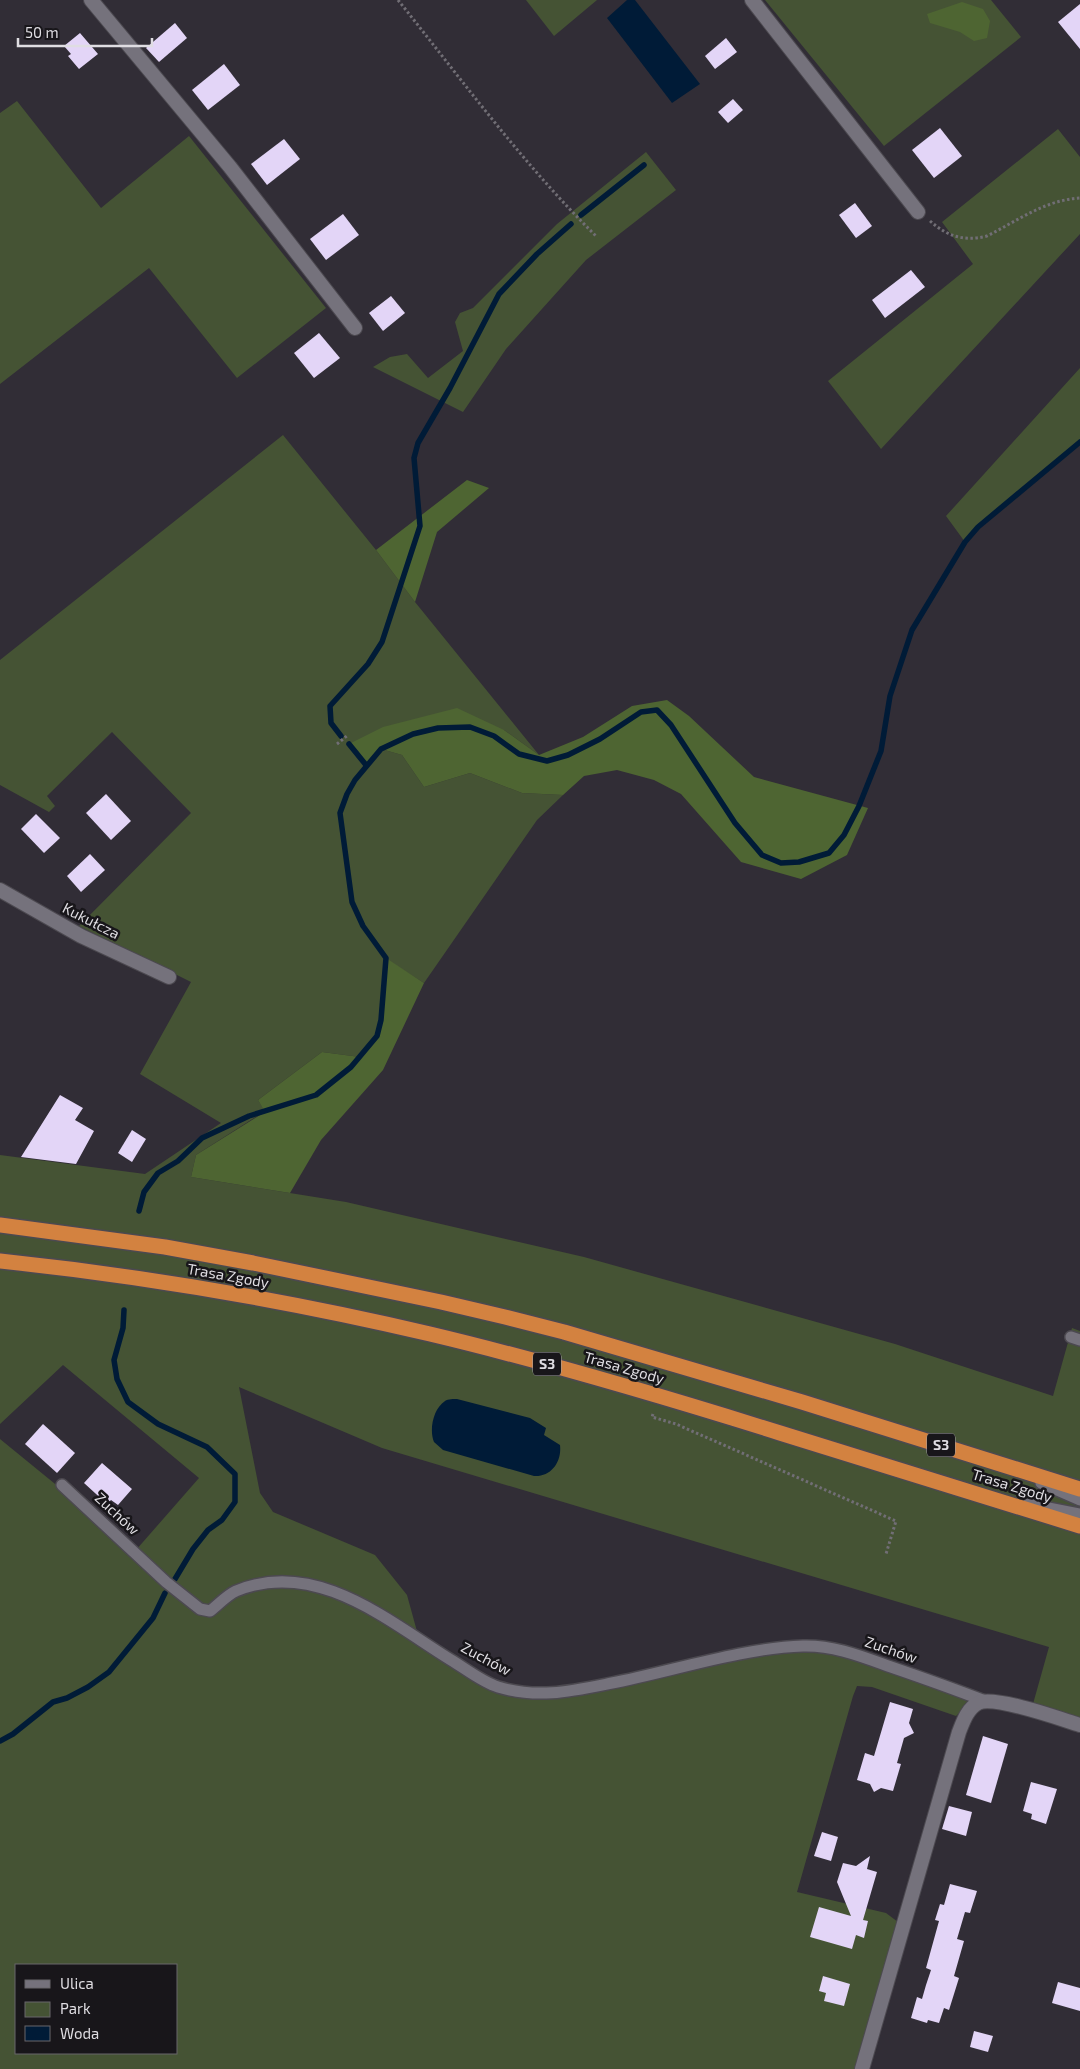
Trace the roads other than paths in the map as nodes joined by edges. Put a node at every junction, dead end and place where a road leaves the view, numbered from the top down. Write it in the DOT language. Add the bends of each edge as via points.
graph roads {
  1 [pos="91,0"];
  2 [pos="752,0"];
  3 [pos="918,212"];
  4 [pos="355,328"];
  5 [pos="0,890"];
  6 [pos="169,977"];
  7 [pos="0,1225"];
  8 [pos="0,1261"];
  9 [pos="989,1460"];
  10 [pos="62,1485"];
  11 [pos="1080,1489"];
  12 [pos="976,1494"];
  13 [pos="1080,1500"];
  14 [pos="1080,1514"];
  15 [pos="1080,1526"];
  16 [pos="985,1701"];
  17 [pos="1080,1725"];
  18 [pos="862,2069"];
  1 -- 4 [label="street" via="230,167"];
  2 -- 3 [label="street"];
  5 -- 6 [label="street, Kukułcza" via="81,936"];
  7 -- 9 [label="highway, Trasa Zgody / S3" via="165,1247 441,1302 564,1332"];
  8 -- 12 [label="highway, Trasa Zgody / S3" via="225,1293 431,1334 680,1402"];
  9 -- 11 [label="highway, Trasa Zgody / S3"];
  9 -- 13 [label="lane"];
  10 -- 16 [label="lane, Zuchów" via="166,1582 200,1608 210,1611 235,1592 262,1584 314,1586 362,1603 495,1686 524,1694 578,1690 747,1653 804,1646 851,1653"];
  12 -- 14 [label="lane"];
  12 -- 15 [label="highway, Trasa Zgody / S3"];
  16 -- 17 [label="street, Zuchów"];
  16 -- 18 [label="street" via="971,1708 959,1732"];
}
